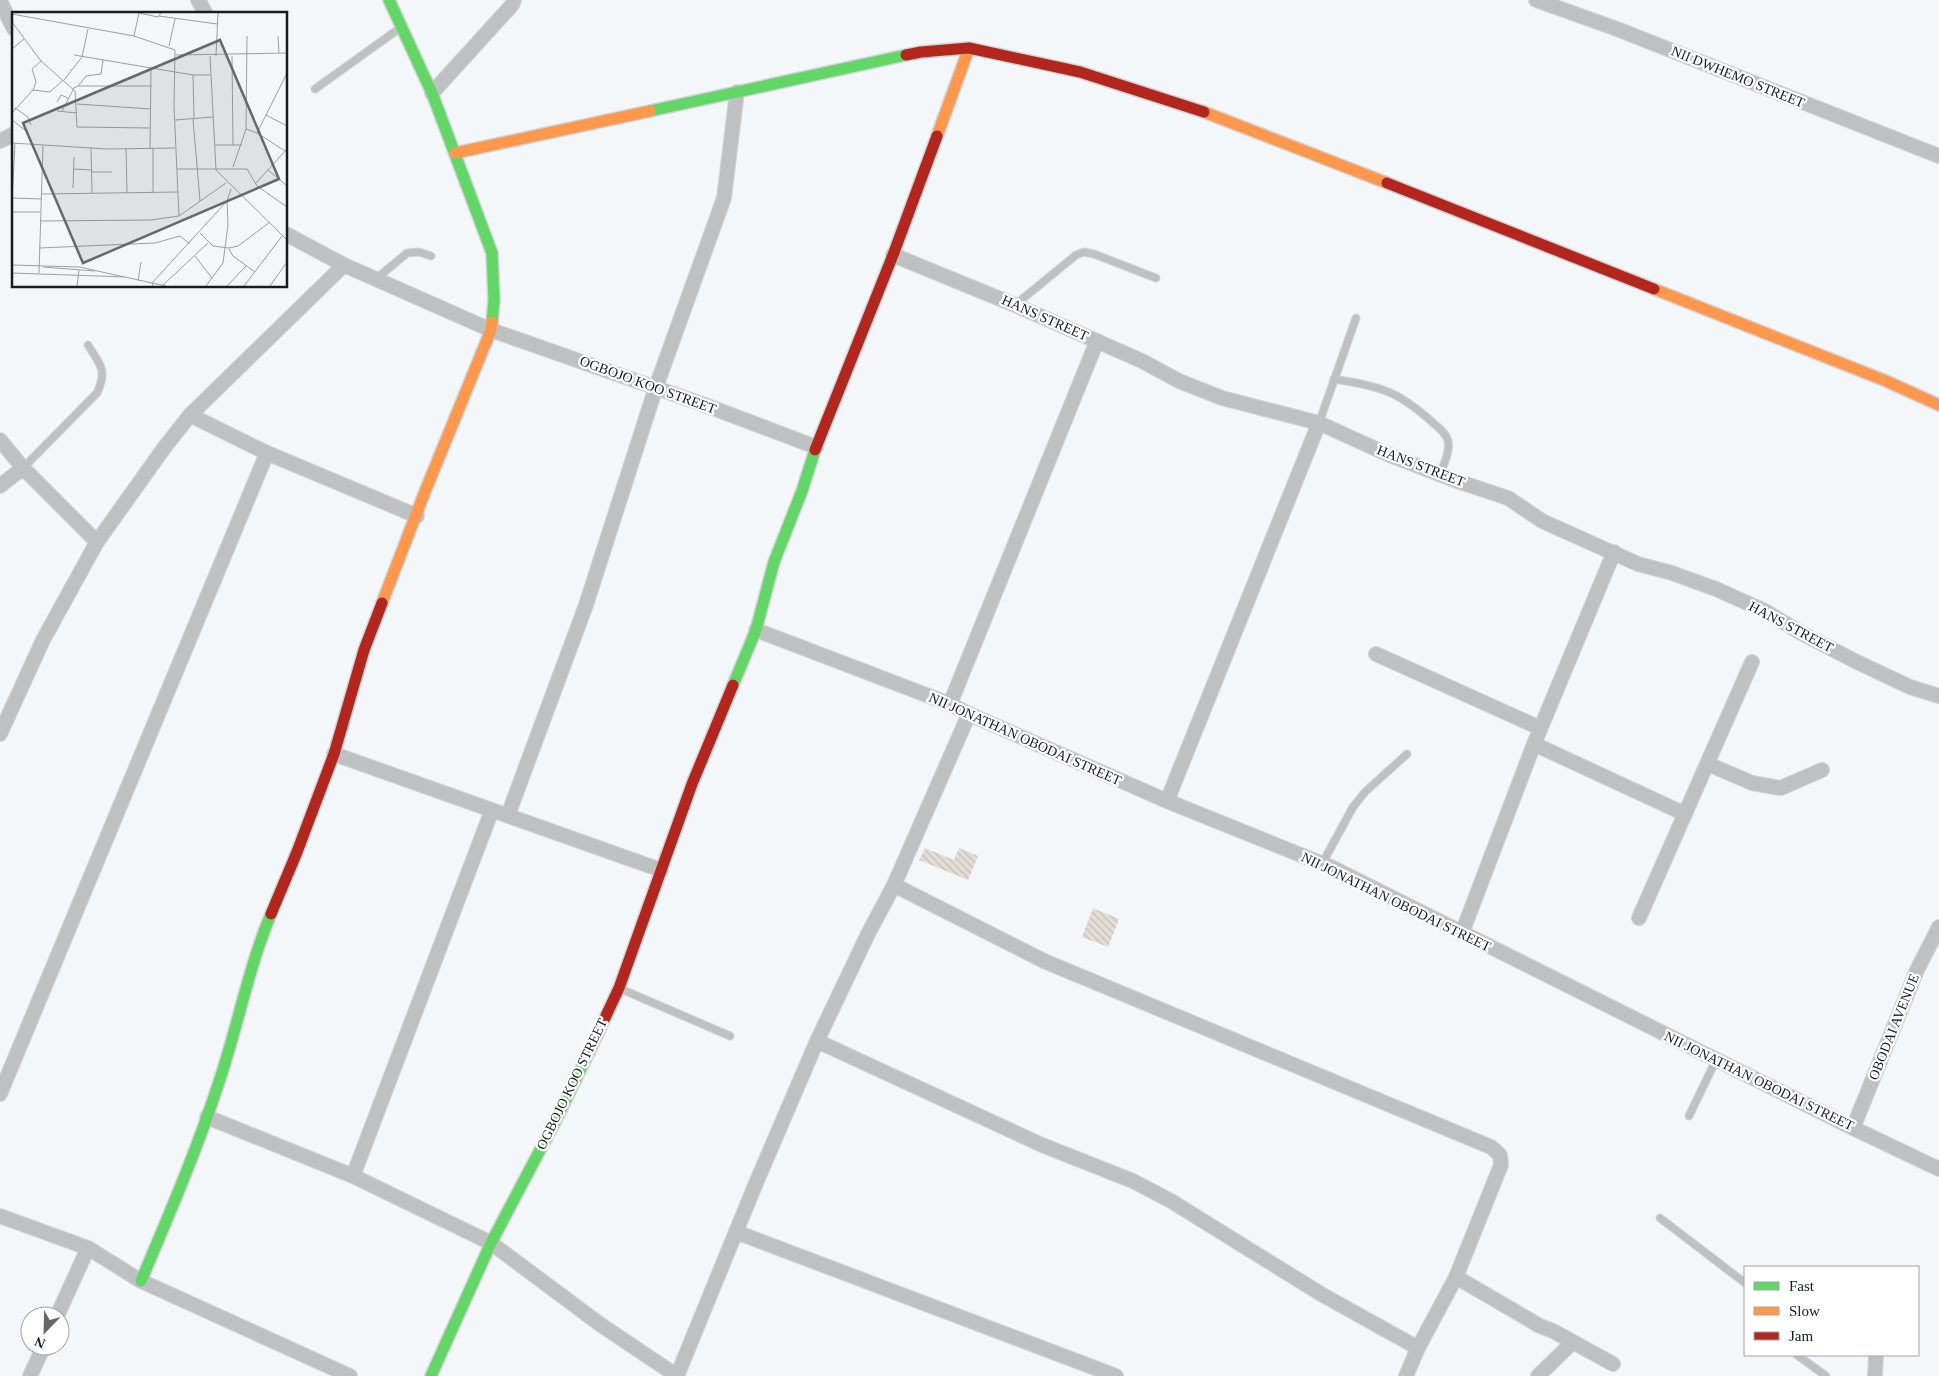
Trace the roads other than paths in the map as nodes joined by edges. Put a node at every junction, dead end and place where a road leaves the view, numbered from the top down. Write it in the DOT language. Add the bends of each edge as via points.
graph roads {
  1 [pos="198,0"];
  2 [pos="389,0"];
  3 [pos="1536,0"];
  4 [pos="0,1"];
  5 [pos="516,2"];
  6 [pos="205,12"];
  7 [pos="12,25"];
  8 [pos="402,27"];
  9 [pos="968,48"];
  10 [pos="315,89"];
  11 [pos="737,92"];
  12 [pos="432,93"];
  13 [pos="12,135"];
  14 [pos="0,141"];
  15 [pos="455,153"];
  16 [pos="1939,156"];
  17 [pos="288,235"];
  18 [pos="893,255"];
  19 [pos="431,256"];
  20 [pos="344,265"];
  21 [pos="1156,278"];
  22 [pos="376,279"];
  23 [pos="1015,304"];
  24 [pos="1356,318"];
  25 [pos="491,330"];
  26 [pos="1097,342"];
  27 [pos="88,345"];
  28 [pos="1334,379"];
  29 [pos="656,387"];
  30 [pos="1939,405"];
  31 [pos="190,415"];
  32 [pos="1318,423"];
  33 [pos="0,440"];
  34 [pos="816,447"];
  35 [pos="267,453"];
  36 [pos="23,468"];
  37 [pos="1440,474"];
  38 [pos="0,486"];
  39 [pos="416,516"];
  40 [pos="97,542"];
  41 [pos="1614,552"];
  42 [pos="756,630"];
  43 [pos="1376,654"];
  44 [pos="1752,662"];
  45 [pos="1939,696"];
  46 [pos="950,704"];
  47 [pos="968,714"];
  48 [pos="1540,728"];
  49 [pos="0,734"];
  50 [pos="1534,744"];
  51 [pos="334,754"];
  52 [pos="1407,754"];
  53 [pos="1708,764"];
  54 [pos="1822,770"];
  55 [pos="1167,801"];
  56 [pos="492,810"];
  57 [pos="1685,814"];
  58 [pos="508,816"];
  59 [pos="1322,864"];
  60 [pos="661,870"];
  61 [pos="894,885"];
  62 [pos="1639,918"];
  63 [pos="1939,927"];
  64 [pos="1462,933"];
  65 [pos="619,988"];
  66 [pos="730,1036"];
  67 [pos="817,1041"];
  68 [pos="1716,1060"];
  69 [pos="0,1094"];
  70 [pos="1689,1116"];
  71 [pos="207,1117"];
  72 [pos="1853,1128"];
  73 [pos="1939,1169"];
  74 [pos="353,1176"];
  75 [pos="0,1216"];
  76 [pos="1660,1218"];
  77 [pos="736,1232"];
  78 [pos="491,1243"];
  79 [pos="88,1248"];
  80 [pos="1456,1276"];
  81 [pos="141,1281"];
  82 [pos="1744,1282"];
  83 [pos="62,1306"];
  84 [pos="1573,1342"];
  85 [pos="1418,1348"];
  86 [pos="39,1356"];
  87 [pos="1798,1356"];
  88 [pos="1876,1356"];
  89 [pos="1613,1364"];
  90 [pos="30,1376"];
  91 [pos="350,1376"];
  92 [pos="432,1376"];
  93 [pos="677,1376"];
  94 [pos="1116,1376"];
  95 [pos="1406,1376"];
  96 [pos="1538,1376"];
  97 [pos="1826,1376"];
  98 [pos="1875,1376"];
  1 -- 6 [label="street"];
  2 -- 8 [label="street"];
  3 -- 16 [label="street, NII DWHEMO STREET"];
  4 -- 7 [label="street"];
  5 -- 12 [label="street"];
  8 -- 10 [label="lane"];
  8 -- 12 [label="street"];
  9 -- 11 [label="street" via="921,52"];
  9 -- 18 [label="street"];
  9 -- 30 [label="street" via="1080,72 1217,116 1886,381"];
  11 -- 15 [label="street"];
  11 -- 29 [label="street" via="724,198"];
  12 -- 15 [label="street"];
  13 -- 14 [label="street"];
  15 -- 25 [label="street" via="492,253 494,300"];
  17 -- 20 [label="street, OGBOJO KOO STREET"];
  18 -- 23 [label="street, HANS STREET"];
  18 -- 34 [label="street"];
  19 -- 22 [label="lane" via="407,253"];
  20 -- 22 [label="street, OGBOJO KOO STREET"];
  20 -- 31 [label="street"];
  21 -- 23 [label="lane" via="1084,252"];
  22 -- 25 [label="street, OGBOJO KOO STREET"];
  23 -- 26 [label="street, HANS STREET"];
  24 -- 28 [label="lane"];
  25 -- 29 [label="street, OGBOJO KOO STREET"];
  25 -- 39 [label="street"];
  26 -- 32 [label="street, HANS STREET" via="1222,398"];
  26 -- 46 [label="street"];
  27 -- 36 [label="lane" via="102,369 104,380 98,393"];
  28 -- 32 [label="lane"];
  28 -- 37 [label="lane" via="1376,386 1395,393 1419,410 1445,434 1448,442"];
  29 -- 34 [label="street, OGBOJO KOO STREET"];
  29 -- 58 [label="street" via="586,606"];
  31 -- 35 [label="street"];
  31 -- 40 [label="street"];
  32 -- 37 [label="street, HANS STREET"];
  32 -- 55 [label="street"];
  33 -- 36 [label="street"];
  34 -- 42 [label="street" via="774,562"];
  35 -- 39 [label="street"];
  35 -- 69 [label="street"];
  36 -- 38 [label="street"];
  36 -- 40 [label="street"];
  37 -- 41 [label="street, HANS STREET" via="1508,498 1542,521"];
  39 -- 51 [label="street" via="364,650"];
  40 -- 49 [label="street" via="44,640"];
  41 -- 45 [label="street, HANS STREET" via="1638,564 1724,592 1855,661 1910,687"];
  41 -- 48 [label="street"];
  42 -- 46 [label="street, NII JONATHAN OBODAI STREET"];
  42 -- 60 [label="street, OGBOJO KOO STREET" via="692,784"];
  43 -- 48 [label="street"];
  44 -- 53 [label="street"];
  46 -- 47 [label="street, NII JONATHAN OBODAI STREET"];
  47 -- 55 [label="street, NII JONATHAN OBODAI STREET"];
  47 -- 61 [label="street"];
  48 -- 50 [label="street"];
  50 -- 57 [label="street"];
  50 -- 64 [label="street"];
  51 -- 56 [label="street"];
  51 -- 71 [label="street" via="298,852 257,948"];
  52 -- 59 [label="lane" via="1353,807"];
  53 -- 54 [label="street" via="1752,783 1781,788"];
  53 -- 57 [label="street"];
  55 -- 59 [label="street, NII JONATHAN OBODAI STREET"];
  56 -- 58 [label="street"];
  56 -- 74 [label="street"];
  57 -- 62 [label="street"];
  58 -- 60 [label="street"];
  59 -- 64 [label="street, NII JONATHAN OBODAI STREET"];
  60 -- 65 [label="street, OGBOJO KOO STREET"];
  61 -- 67 [label="street"];
  61 -- 80 [label="street" via="1044,960 1491,1147 1500,1155 1501,1165"];
  63 -- 72 [label="street, OBODAI AVENUE" via="1917,970"];
  64 -- 68 [label="street, NII JONATHAN OBODAI STREET"];
  65 -- 66 [label="lane"];
  65 -- 78 [label="street, OGBOJO KOO STREET" via="557,1118"];
  67 -- 77 [label="street"];
  67 -- 85 [label="street" via="1042,1146 1133,1181"];
  68 -- 70 [label="lane"];
  68 -- 72 [label="street, NII JONATHAN OBODAI STREET"];
  71 -- 74 [label="street"];
  71 -- 81 [label="street"];
  72 -- 73 [label="street, NII JONATHAN OBODAI STREET"];
  74 -- 78 [label="street"];
  75 -- 79 [label="street"];
  76 -- 82 [label="lane"];
  77 -- 93 [label="street"];
  77 -- 94 [label="street"];
  78 -- 92 [label="street, OGBOJO KOO STREET"];
  78 -- 93 [label="street"];
  79 -- 81 [label="street"];
  79 -- 83 [label="street"];
  80 -- 84 [label="street"];
  80 -- 85 [label="street"];
  81 -- 91 [label="street"];
  84 -- 89 [label="street"];
  84 -- 96 [label="street"];
  85 -- 95 [label="street"];
  86 -- 90 [label="street"];
  87 -- 97 [label="lane"];
  88 -- 98 [label="street"];
}
